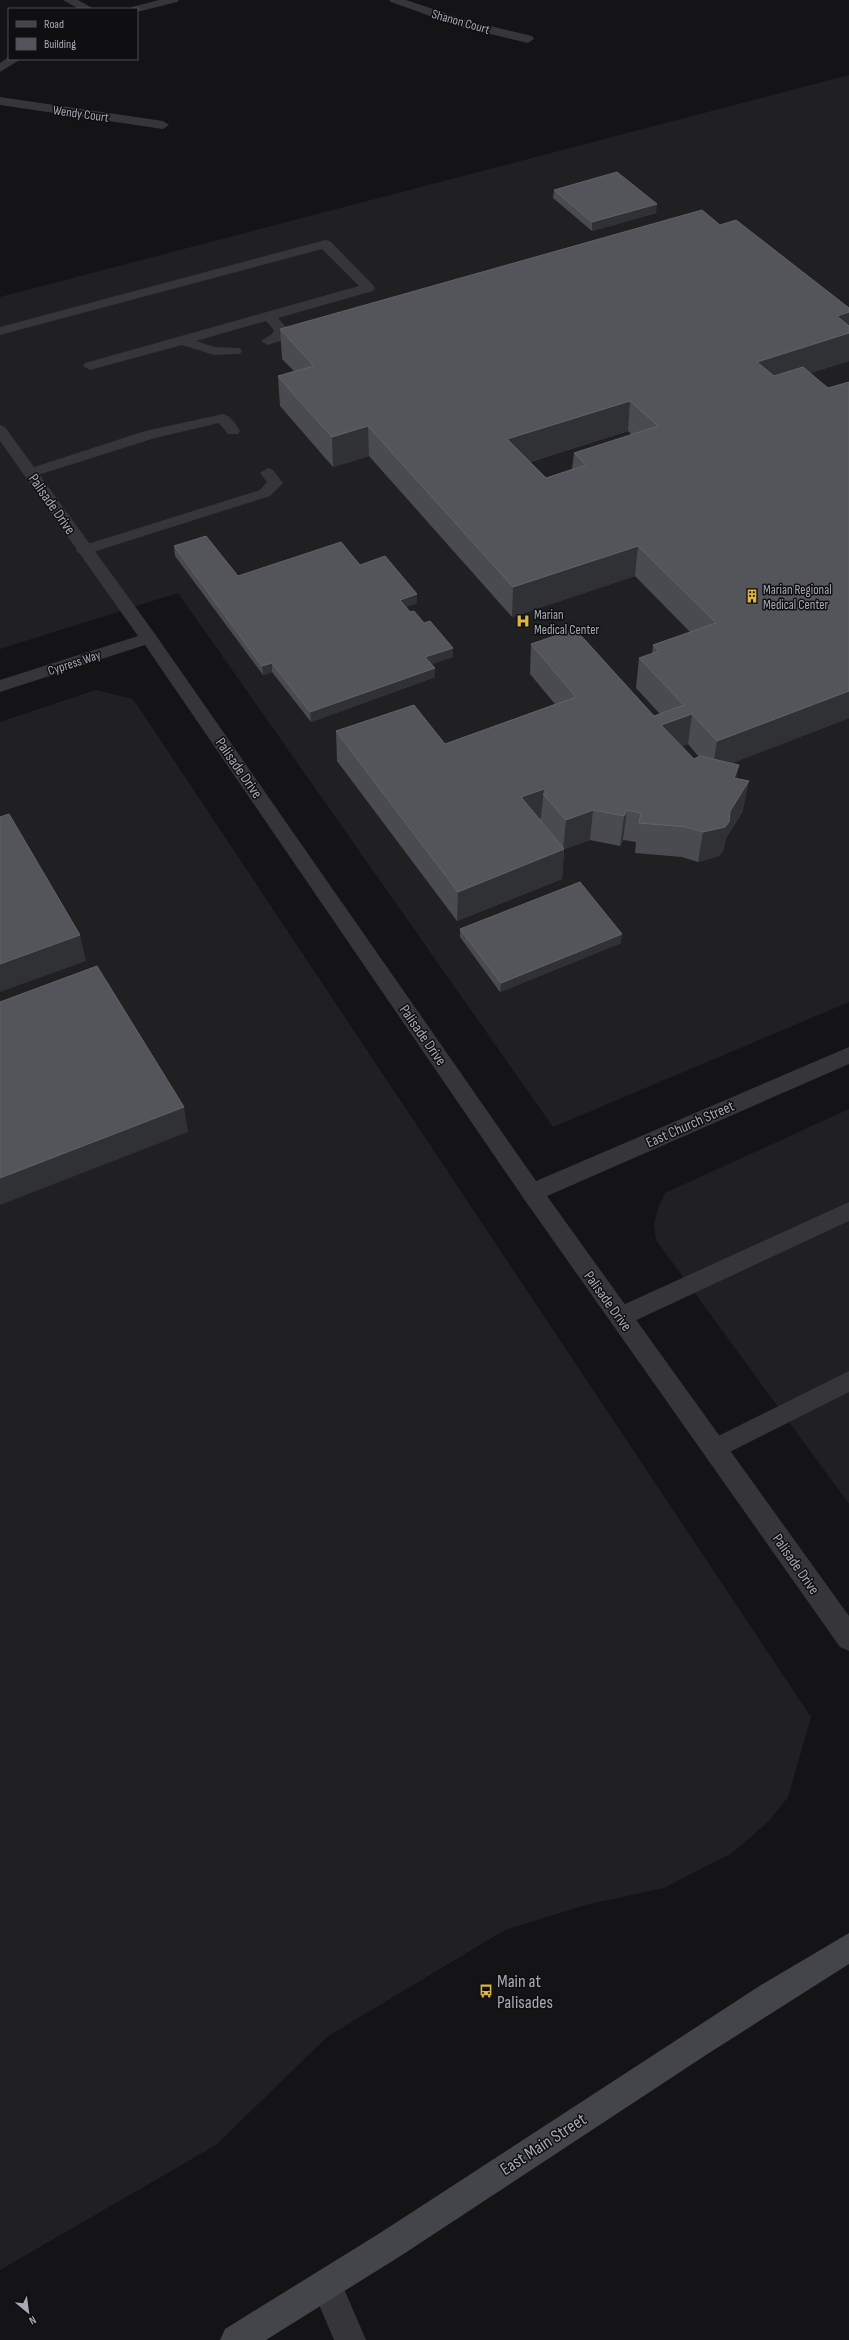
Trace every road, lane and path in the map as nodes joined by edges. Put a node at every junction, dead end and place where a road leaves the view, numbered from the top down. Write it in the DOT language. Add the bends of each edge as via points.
graph roads {
  1 [pos="69,0"];
  2 [pos="173,0"];
  3 [pos="395,0"];
  4 [pos="86,8"];
  5 [pos="138,9"];
  6 [pos="528,39"];
  7 [pos="13,60"];
  8 [pos="0,68"];
  9 [pos="0,101"];
  10 [pos="162,125"];
  11 [pos="269,316"];
  12 [pos="0,331"];
  13 [pos="183,340"];
  14 [pos="268,341"];
  15 [pos="235,351"];
  16 [pos="90,366"];
  17 [pos="0,430"];
  18 [pos="233,431"];
  19 [pos="30,472"];
  20 [pos="268,473"];
  21 [pos="84,550"];
  22 [pos="149,638"];
  23 [pos="0,686"];
  24 [pos="849,1055"];
  25 [pos="532,1193"];
  26 [pos="849,1211"];
  27 [pos="620,1316"];
  28 [pos="849,1381"];
  29 [pos="714,1449"];
  30 [pos="849,1638"];
  31 [pos="849,1947"];
  32 [pos="327,2286"];
  33 [pos="236,2340"];
  34 [pos="350,2340"];
  1 -- 4 [label="street"];
  2 -- 5 [label="street"];
  3 -- 6 [label="street, Shanon Court" via="465,24"];
  7 -- 8 [label="street"];
  9 -- 10 [label="street, Wendy Court"];
  11 -- 12 [label="lane" via="368,288 325,244"];
  11 -- 13 [label="lane"];
  11 -- 14 [label="lane" via="281,329 278,337"];
  13 -- 15 [label="lane" via="204,350 219,353"];
  13 -- 16 [label="lane"];
  17 -- 19 [label="street, Palisade Drive"];
  18 -- 19 [label="lane" via="223,418 185,424"];
  19 -- 21 [label="street, Palisade Drive"];
  20 -- 21 [label="lane" via="275,483 265,494"];
  21 -- 22 [label="street, Palisade Drive"];
  22 -- 23 [label="street, Cypress Way"];
  22 -- 25 [label="street, Palisade Drive"];
  24 -- 25 [label="street, East Church Street"];
  25 -- 27 [label="street, Palisade Drive"];
  26 -- 27 [label="lane"];
  27 -- 29 [label="street, Palisade Drive"];
  28 -- 29 [label="lane"];
  29 -- 30 [label="street, Palisade Drive"];
  31 -- 32 [label="street, East Main Street" via="763,2000"];
  32 -- 33 [label="street, East Main Street"];
  32 -- 34 [label="street"];
}
